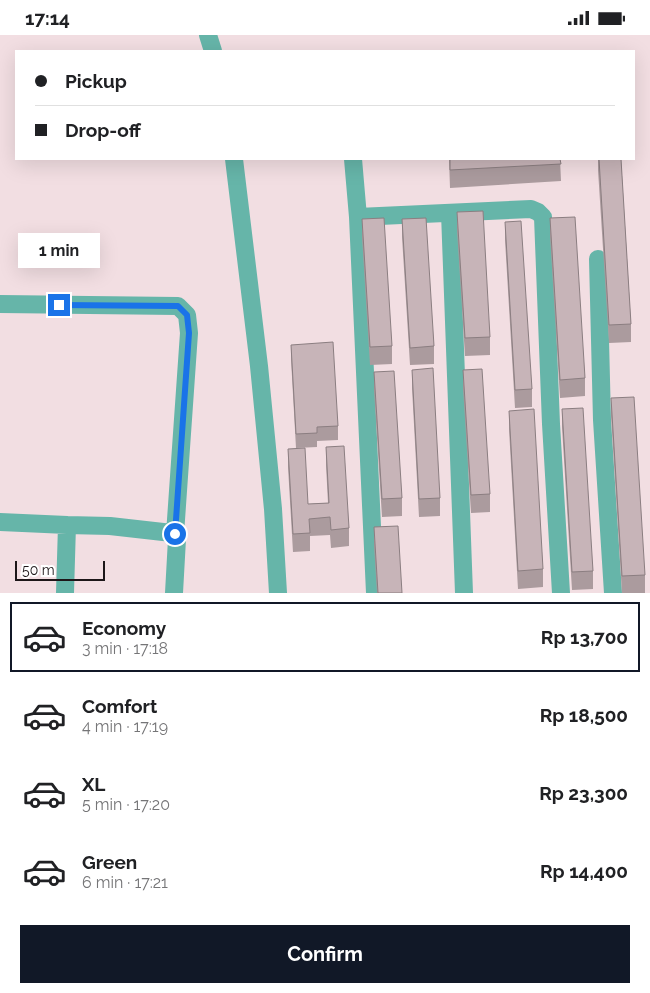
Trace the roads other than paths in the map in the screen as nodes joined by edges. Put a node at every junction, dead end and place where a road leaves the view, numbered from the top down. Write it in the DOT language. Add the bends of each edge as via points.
graph roads {
  1 [pos="208,35"];
  2 [pos="213,50"];
  3 [pos="234,160"];
  4 [pos="353,160"];
  5 [pos="450,213"];
  6 [pos="358,217"];
  7 [pos="598,259"];
  8 [pos="0,304"];
  9 [pos="576,422"];
  10 [pos="0,522"];
  11 [pos="67,525"];
  12 [pos="175,534"];
  13 [pos="64,593"];
  14 [pos="174,593"];
  15 [pos="278,593"];
  16 [pos="375,593"];
  17 [pos="464,593"];
  18 [pos="561,593"];
  19 [pos="613,593"];
  1 -- 2 [label="street"];
  3 -- 15 [label="street" via="259,367"];
  4 -- 6 [label="street"];
  5 -- 6 [label="street"];
  5 -- 9 [label="street" via="531,209 543,217"];
  5 -- 17 [label="street"];
  6 -- 16 [label="street"];
  7 -- 9 [label="street"];
  8 -- 12 [label="street" via="178,306 187,315 189,333"];
  9 -- 18 [label="street"];
  9 -- 19 [label="street"];
  10 -- 11 [label="street"];
  11 -- 12 [label="street" via="110,526"];
  11 -- 13 [label="street"];
  12 -- 14 [label="street"];
}
